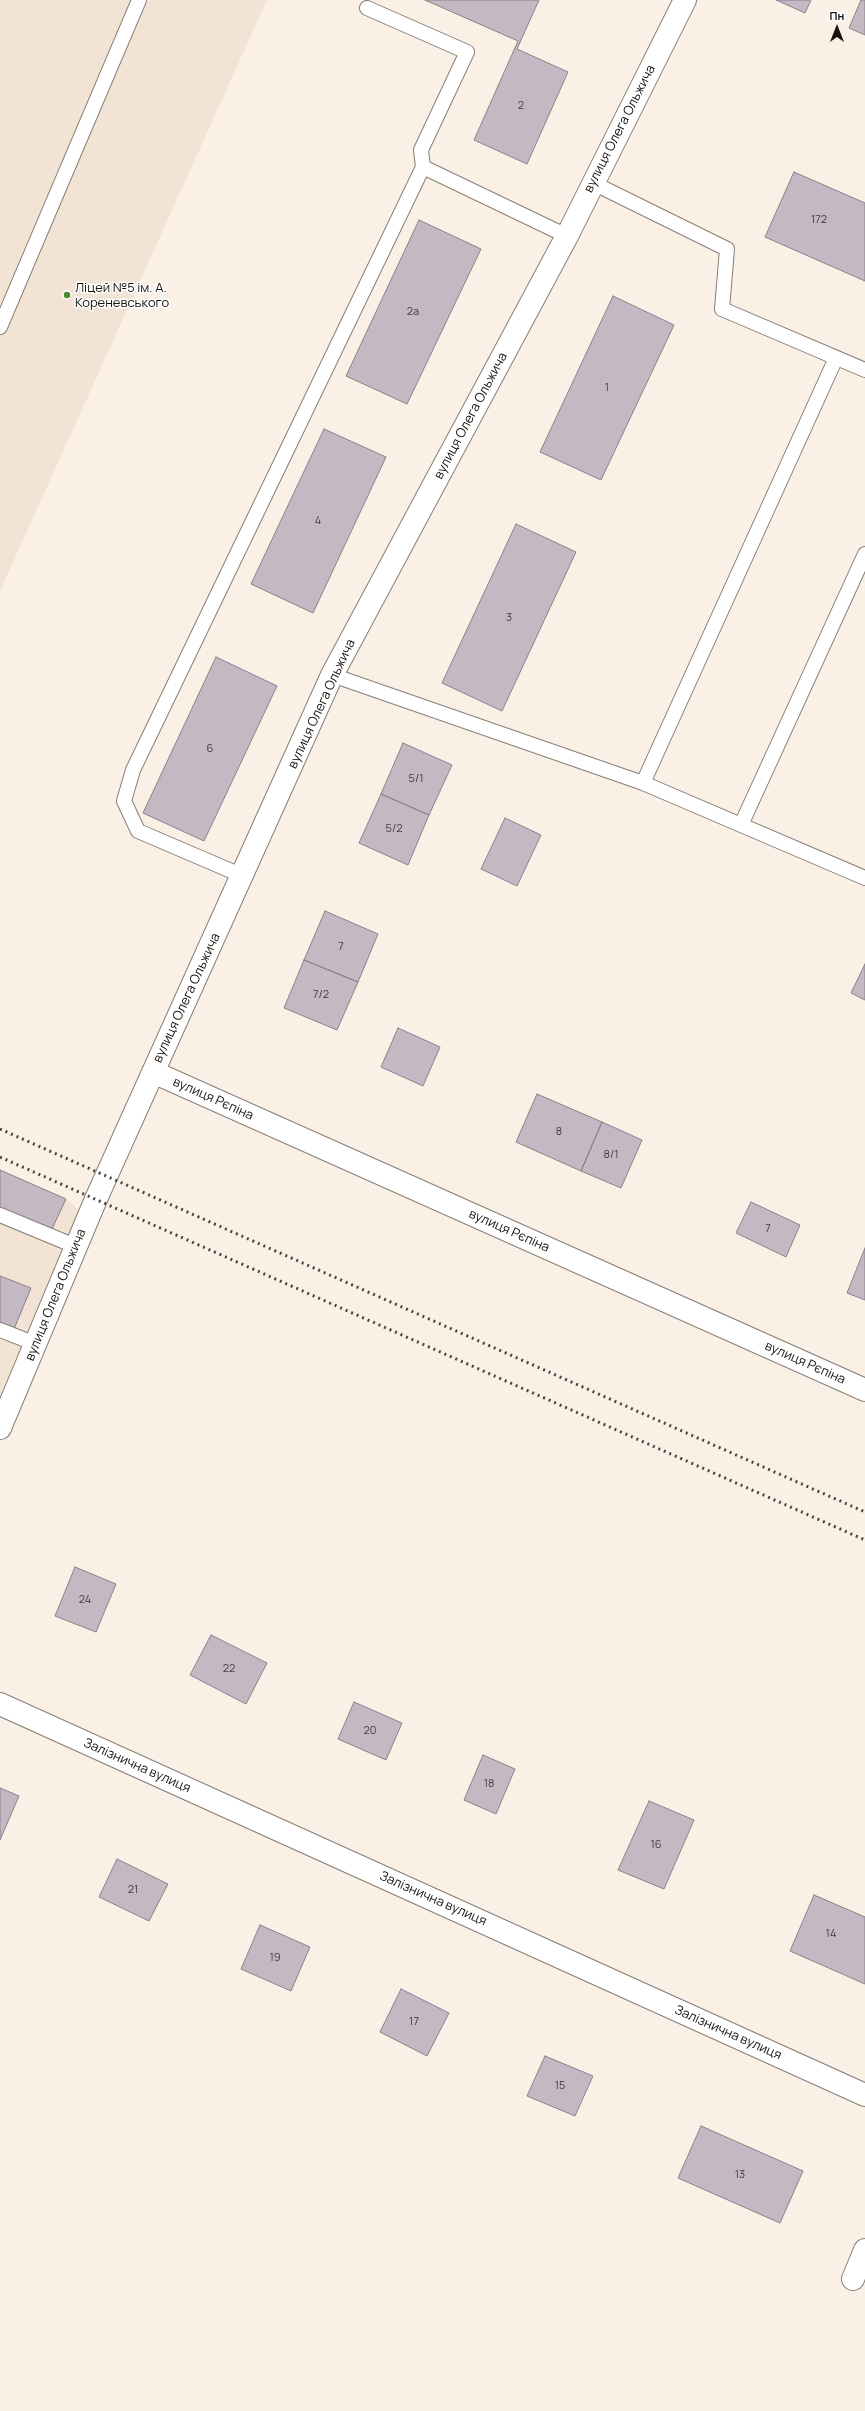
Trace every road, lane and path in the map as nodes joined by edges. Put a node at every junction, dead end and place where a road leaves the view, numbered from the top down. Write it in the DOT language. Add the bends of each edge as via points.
graph roads {
  1 [pos="140,0"];
  2 [pos="685,0"];
  3 [pos="367,8"];
  4 [pos="423,167"];
  5 [pos="593,183"];
  6 [pos="567,236"];
  7 [pos="0,327"];
  8 [pos="836,358"];
  9 [pos="865,370"];
  10 [pos="865,554"];
  11 [pos="332,675"];
  12 [pos="643,783"];
  13 [pos="741,825"];
  14 [pos="243,876"];
  15 [pos="865,878"];
  16 [pos="153,1072"];
  17 [pos="0,1215"];
  18 [pos="75,1246"];
  19 [pos="0,1330"];
  20 [pos="36,1344"];
  21 [pos="865,1390"];
  22 [pos="0,1428"];
  23 [pos="0,1704"];
  24 [pos="865,2095"];
  25 [pos="865,2250"];
  26 [pos="853,2279"];
  1 -- 7 [label="lane"];
  2 -- 5 [label="street, вулиця Олега Ольжича"];
  3 -- 4 [label="lane" via="467,52 420,150"];
  4 -- 6 [label="lane"];
  4 -- 14 [label="lane" via="133,770 124,801 138,831"];
  5 -- 6 [label="street, вулиця Олега Ольжича"];
  5 -- 8 [label="lane" via="727,250 722,309"];
  6 -- 11 [label="street, вулиця Олега Ольжича"];
  8 -- 9 [label="lane"];
  8 -- 12 [label="lane"];
  10 -- 13 [label="lane"];
  11 -- 12 [label="lane"];
  11 -- 14 [label="street, вулиця Олега Ольжича"];
  12 -- 13 [label="lane"];
  13 -- 15 [label="lane"];
  14 -- 16 [label="street, вулиця Олега Ольжича"];
  16 -- 18 [label="street, вулиця Олега Ольжича"];
  16 -- 21 [label="street, вулиця Рєпіна"];
  17 -- 18 [label="lane"];
  18 -- 20 [label="street, вулиця Олега Ольжича"];
  19 -- 20 [label="lane"];
  20 -- 22 [label="street, вулиця Олега Ольжича"];
  23 -- 24 [label="street, Залізнична вулиця"];
  25 -- 26 [label="street"];
}
